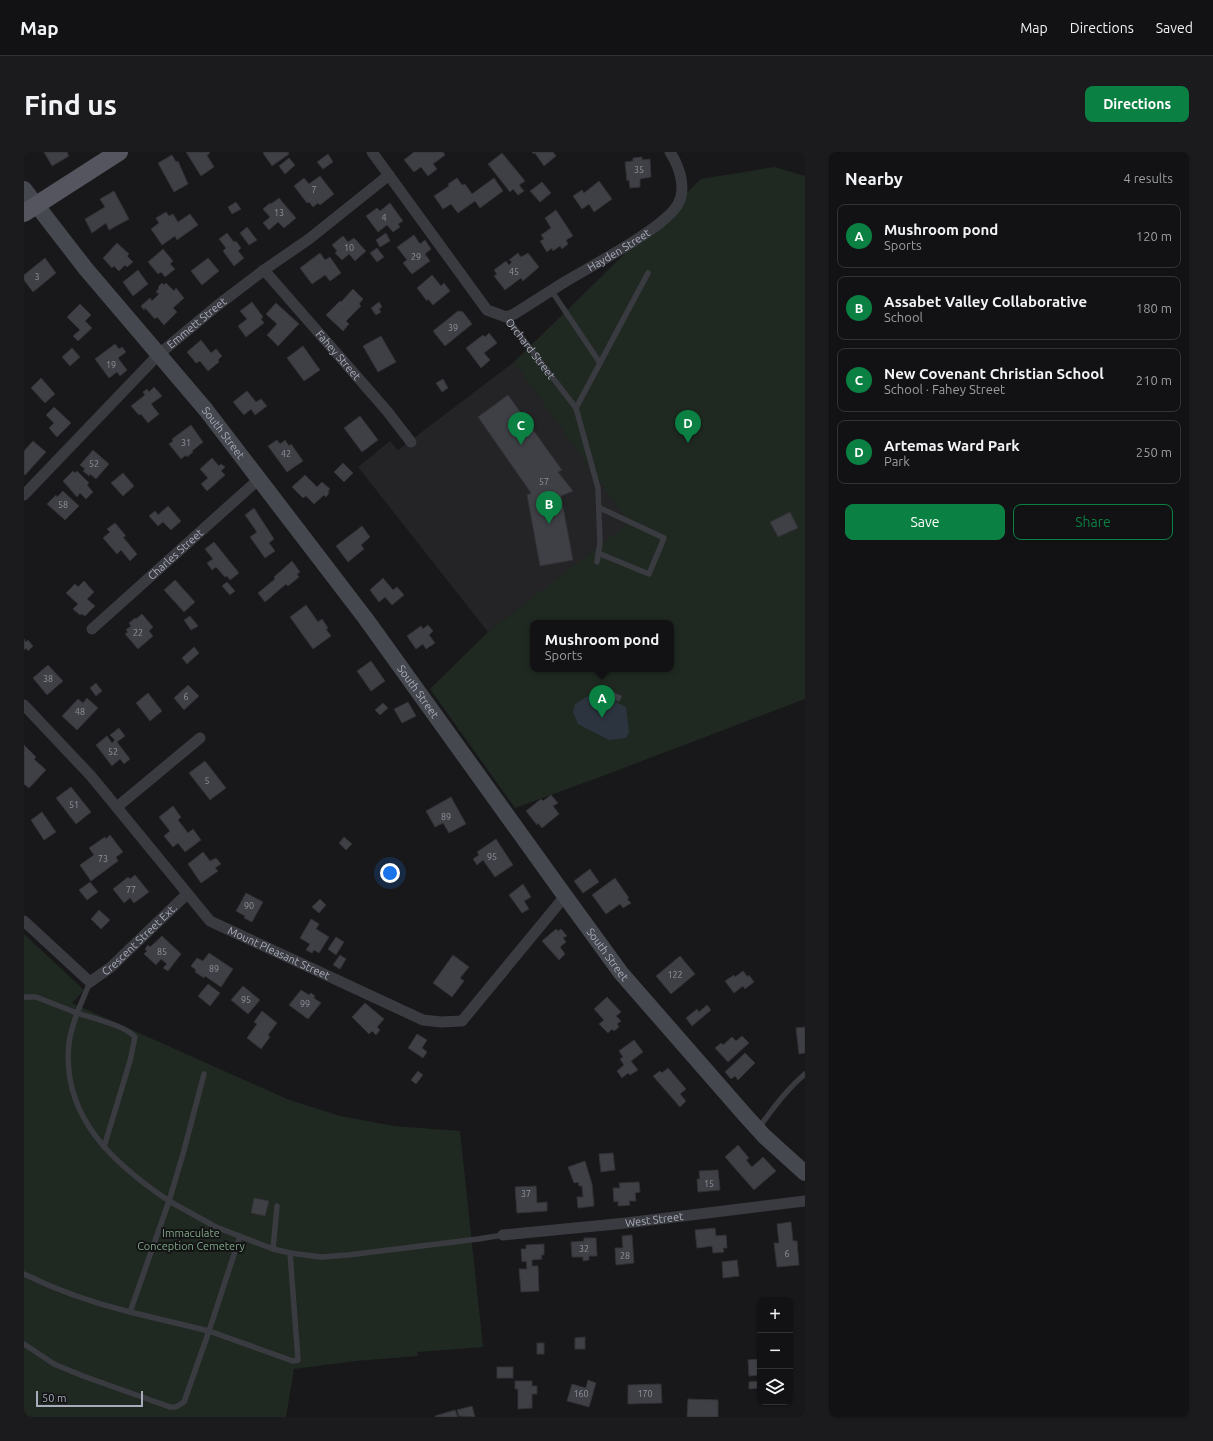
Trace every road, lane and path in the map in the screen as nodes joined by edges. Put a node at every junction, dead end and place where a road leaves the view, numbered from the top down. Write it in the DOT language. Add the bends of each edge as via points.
graph roads {
  1 [pos="119,152"];
  2 [pos="372,152"];
  3 [pos="670,152"];
  4 [pos="389,175"];
  5 [pos="24,189"];
  6 [pos="30,209"];
  7 [pos="264,270"];
  8 [pos="648,273"];
  9 [pos="551,290"];
  10 [pos="506,317"];
  11 [pos="159,354"];
  12 [pos="600,363"];
  13 [pos="576,408"];
  14 [pos="411,442"];
  15 [pos="259,479"];
  16 [pos="24,495"];
  17 [pos="600,508"];
  18 [pos="598,553"];
  19 [pos="597,562"];
  20 [pos="92,630"];
  21 [pos="24,705"];
  22 [pos="200,738"];
  23 [pos="117,807"];
  24 [pos="187,894"];
  25 [pos="565,896"];
  26 [pos="24,921"];
  27 [pos="90,982"];
  28 [pos="24,997"];
  29 [pos="77,1013"];
  30 [pos="204,1074"];
  31 [pos="805,1074"];
  32 [pos="758,1130"];
  33 [pos="104,1147"];
  34 [pos="805,1173"];
  35 [pos="170,1201"];
  36 [pos="805,1201"];
  37 [pos="277,1206"];
  38 [pos="503,1235"];
  39 [pos="240,1236"];
  40 [pos="273,1249"];
  41 [pos="290,1253"];
  42 [pos="24,1274"];
  43 [pos="130,1312"];
  44 [pos="210,1331"];
  45 [pos="24,1344"];
  1 -- 6 [label="main road"];
  2 -- 4 [label="street, Orchard Street"];
  3 -- 9 [label="street, Hayden Street" via="681,177 678,204 665,219 641,236"];
  4 -- 7 [label="street, Emmett Street" via="309,239"];
  4 -- 10 [label="street, Orchard Street" via="487,310"];
  5 -- 6 [label="main road, South Street"];
  6 -- 11 [label="main road, South Street"];
  7 -- 11 [label="street, Emmett Street"];
  7 -- 14 [label="street, Fahey Street"];
  8 -- 12 [label="lane"];
  9 -- 10 [label="street, Hayden Street"];
  9 -- 12 [label="lane"];
  10 -- 13 [label="lane, Orchard Street"];
  11 -- 15 [label="main road, South Street"];
  11 -- 16 [label="street, Emmett Street"];
  12 -- 13 [label="lane"];
  13 -- 17 [label="lane, Orchard Street" via="598,488"];
  15 -- 20 [label="street, Charles Street"];
  15 -- 25 [label="main road, South Street" via="366,619"];
  17 -- 18 [label="lane, Orchard Street"];
  17 -- 18 [label="lane" via="664,538 649,574"];
  18 -- 19 [label="lane, Orchard Street"];
  21 -- 23 [label="street, Mount Pleasant Street"];
  22 -- 23 [label="street"];
  23 -- 24 [label="street, Mount Pleasant Street"];
  24 -- 25 [label="street, Mount Pleasant Street" via="210,921 423,1020 441,1022 462,1021"];
  24 -- 27 [label="street, Crescent Street Ext." via="111,967"];
  25 -- 32 [label="main road, South Street" via="622,973"];
  26 -- 27 [label="street"];
  27 -- 29 [label="lane"];
  28 -- 29 [label="lane" via="36,997"];
  29 -- 33 [label="lane" via="69,1041 68,1060 72,1084 78,1106 89,1129"];
  29 -- 33 [label="lane" via="112,1024 132,1033 135,1037"];
  30 -- 35 [label="lane"];
  31 -- 32 [label="lane" via="795,1082"];
  32 -- 34 [label="main road, South Street"];
  33 -- 35 [label="lane" via="128,1171"];
  35 -- 39 [label="lane" via="216,1227"];
  35 -- 43 [label="lane"];
  36 -- 38 [label="street, West Street"];
  37 -- 40 [label="lane"];
  38 -- 41 [label="lane" via="321,1257"];
  39 -- 40 [label="lane"];
  39 -- 44 [label="lane"];
  40 -- 41 [label="lane"];
  41 -- 44 [label="lane" via="298,1360 292,1361"];
  42 -- 43 [label="lane" via="49,1287"];
  43 -- 44 [label="lane"];
  44 -- 45 [label="lane" via="184,1402 170,1407 54,1364"];
}
